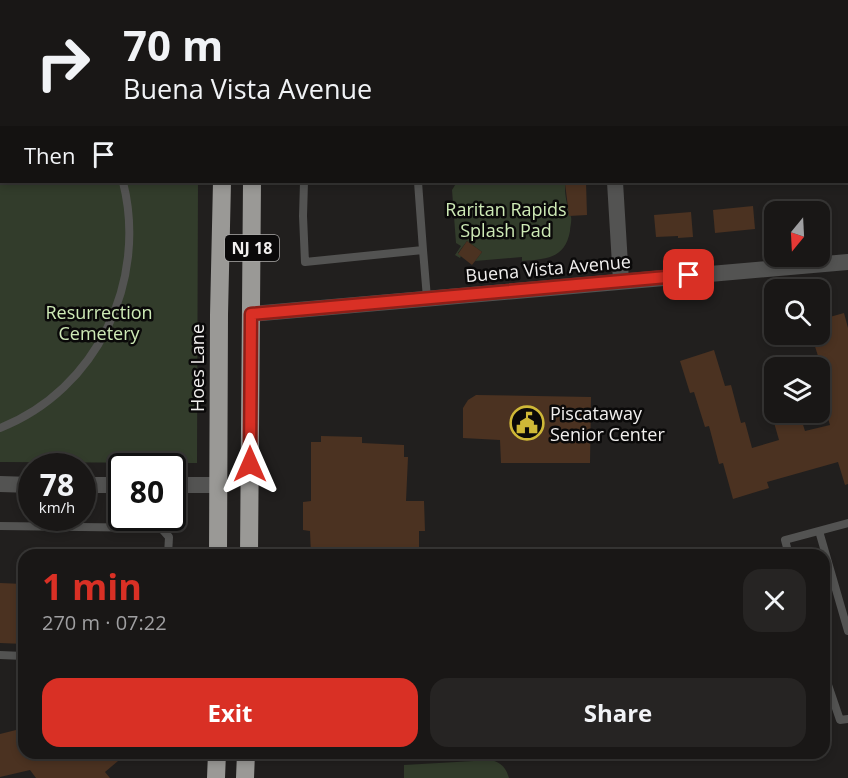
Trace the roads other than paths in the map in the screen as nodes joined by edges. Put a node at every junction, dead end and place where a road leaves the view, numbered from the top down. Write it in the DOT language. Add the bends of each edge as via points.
graph roads {
  1 [pos="123,183"];
  2 [pos="222,183"];
  3 [pos="252,183"];
  4 [pos="304,183"];
  5 [pos="418,183"];
  6 [pos="615,183"];
  7 [pos="423,250"];
  8 [pos="848,262"];
  9 [pos="621,281"];
  10 [pos="427,298"];
  11 [pos="251,314"];
  12 [pos="0,428"];
  13 [pos="0,484"];
  14 [pos="18,485"];
  15 [pos="186,485"];
  16 [pos="218,485"];
  17 [pos="848,523"];
  18 [pos="0,526"];
  19 [pos="819,531"];
  20 [pos="168,549"];
  21 [pos="218,549"];
  22 [pos="249,549"];
  23 [pos="787,549"];
  24 [pos="824,549"];
  25 [pos="830,569"];
  26 [pos="848,631"];
  27 [pos="0,655"];
  28 [pos="18,656"];
  29 [pos="830,691"];
  30 [pos="848,719"];
  31 [pos="217,759"];
  32 [pos="246,759"];
  33 [pos="216,778"];
  34 [pos="246,778"];
  1 -- 12 [label="lane" via="130,250 112,319 95,350 69,382 23,418"];
  2 -- 16 [label="highway, Hoes Lane / NJ 18"];
  3 -- 11 [label="highway, NJ 18"];
  4 -- 7 [label="lane" via="305,262"];
  5 -- 7 [label="lane"];
  6 -- 9 [label="street"];
  7 -- 10 [label="lane"];
  8 -- 9 [label="street, Buena Vista Avenue"];
  9 -- 10 [label="street, Buena Vista Avenue"];
  10 -- 11 [label="street, Buena Vista Avenue"];
  11 -- 22 [label="highway, NJ 18"];
  13 -- 14 [label="street"];
  15 -- 16 [label="street"];
  16 -- 21 [label="highway, Hoes Lane / NJ 18"];
  17 -- 19 [label="lane"];
  18 -- 20 [label="lane" via="161,528 169,537"];
  19 -- 23 [label="lane" via="785,540"];
  19 -- 24 [label="lane"];
  25 -- 26 [label="lane"];
  27 -- 28 [label="lane"];
  29 -- 30 [label="lane" via="840,720"];
  31 -- 33 [label="highway"];
  32 -- 34 [label="highway"];
}
